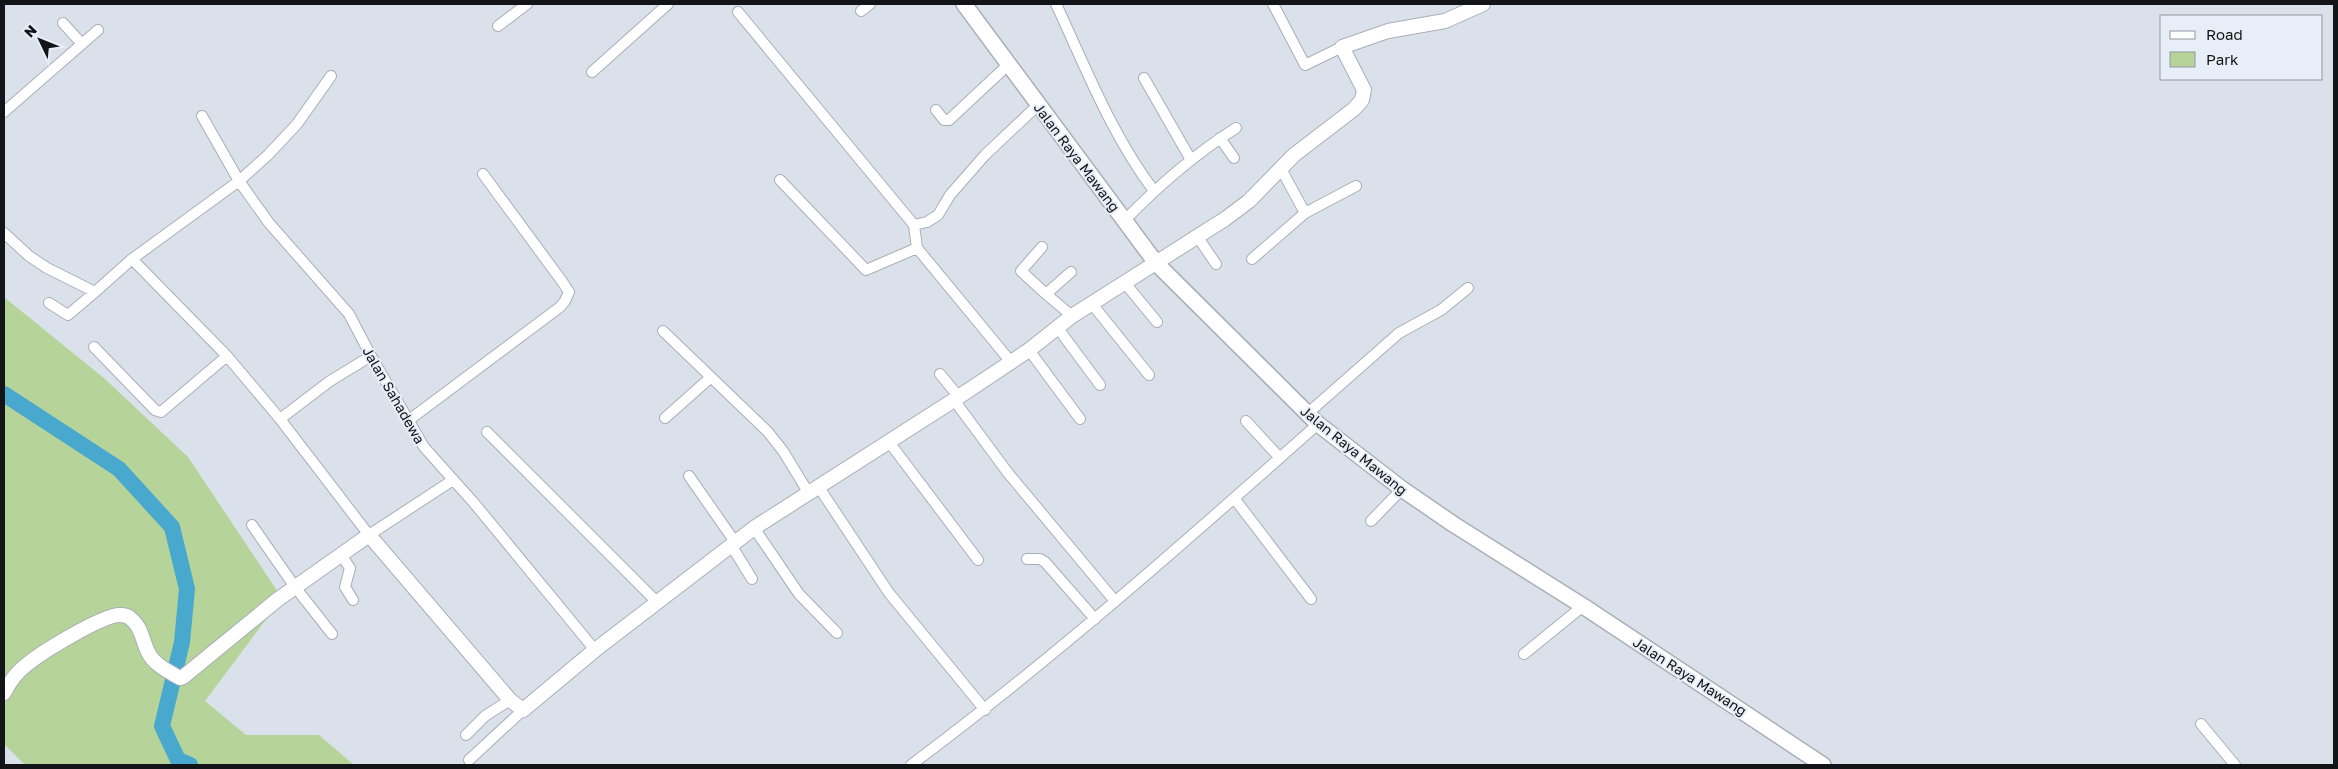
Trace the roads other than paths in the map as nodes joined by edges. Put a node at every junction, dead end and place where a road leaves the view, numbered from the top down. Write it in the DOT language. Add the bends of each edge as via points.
graph roads {
  1 [pos="527,4"];
  2 [pos="668,4"];
  3 [pos="870,4"];
  4 [pos="964,4"];
  5 [pos="1056,4"];
  6 [pos="1273,4"];
  7 [pos="1483,4"];
  8 [pos="861,11"];
  9 [pos="738,12"];
  10 [pos="63,22"];
  11 [pos="498,26"];
  12 [pos="98,30"];
  13 [pos="82,44"];
  14 [pos="1342,47"];
  15 [pos="1009,64"];
  16 [pos="592,72"];
  17 [pos="331,76"];
  18 [pos="1144,78"];
  19 [pos="1038,106"];
  20 [pos="936,110"];
  21 [pos="4,112"];
  22 [pos="202,116"];
  23 [pos="1236,128"];
  24 [pos="1220,138"];
  25 [pos="1234,158"];
  26 [pos="1191,160"];
  27 [pos="1280,167"];
  28 [pos="483,174"];
  29 [pos="780,180"];
  30 [pos="239,181"];
  31 [pos="1356,186"];
  32 [pos="1154,191"];
  33 [pos="1305,213"];
  34 [pos="1124,222"];
  35 [pos="914,225"];
  36 [pos="4,233"];
  37 [pos="1197,236"];
  38 [pos="1042,247"];
  39 [pos="918,248"];
  40 [pos="132,259"];
  41 [pos="1252,259"];
  42 [pos="1156,263"];
  43 [pos="1216,264"];
  44 [pos="1071,272"];
  45 [pos="1125,283"];
  46 [pos="1468,288"];
  47 [pos="95,292"];
  48 [pos="1046,294"];
  49 [pos="49,303"];
  50 [pos="1092,304"];
  51 [pos="1072,316"];
  52 [pos="1157,322"];
  53 [pos="1057,327"];
  54 [pos="663,331"];
  55 [pos="94,347"];
  56 [pos="1029,350"];
  57 [pos="227,356"];
  58 [pos="371,356"];
  59 [pos="1011,362"];
  60 [pos="940,374"];
  61 [pos="1149,375"];
  62 [pos="710,378"];
  63 [pos="1100,384"];
  64 [pos="956,398"];
  65 [pos="665,418"];
  66 [pos="280,419"];
  67 [pos="1080,419"];
  68 [pos="1312,419"];
  69 [pos="409,420"];
  70 [pos="1246,421"];
  71 [pos="487,432"];
  72 [pos="890,442"];
  73 [pos="1280,458"];
  74 [pos="688,476"];
  75 [pos="453,480"];
  76 [pos="813,489"];
  77 [pos="1402,489"];
  78 [pos="1234,498"];
  79 [pos="1371,520"];
  80 [pos="252,525"];
  81 [pos="754,528"];
  82 [pos="369,535"];
  83 [pos="733,544"];
  84 [pos="341,556"];
  85 [pos="1027,559"];
  86 [pos="978,560"];
  87 [pos="752,579"];
  88 [pos="295,587"];
  89 [pos="1311,599"];
  90 [pos="353,600"];
  91 [pos="1114,600"];
  92 [pos="656,602"];
  93 [pos="1583,606"];
  94 [pos="1095,619"];
  95 [pos="837,633"];
  96 [pos="332,634"];
  97 [pos="595,650"];
  98 [pos="1524,654"];
  99 [pos="4,693"];
  100 [pos="510,700"];
  101 [pos="523,710"];
  102 [pos="985,710"];
  103 [pos="2201,724"];
  104 [pos="466,735"];
  105 [pos="469,760"];
  106 [pos="911,765"];
  107 [pos="1823,765"];
  108 [pos="2235,765"];
  1 -- 11 [label="street"];
  2 -- 16 [label="street"];
  3 -- 8 [label="street"];
  4 -- 15 [label="main road, Jalan Raya Mawang"];
  5 -- 32 [label="street" via="1100,101 1133,163"];
  6 -- 14 [label="street" via="1305,66"];
  7 -- 14 [label="street" via="1445,21 1388,31"];
  9 -- 35 [label="street"];
  10 -- 13 [label="street"];
  12 -- 13 [label="street"];
  13 -- 21 [label="street"];
  14 -- 27 [label="street" via="1364,90 1362,100"];
  15 -- 19 [label="main road, Jalan Raya Mawang"];
  15 -- 20 [label="street" via="950,120 944,120"];
  17 -- 30 [label="street" via="297,124"];
  18 -- 26 [label="street"];
  19 -- 34 [label="main road, Jalan Raya Mawang"];
  19 -- 35 [label="street" via="986,155 950,195 938,214 927,222"];
  22 -- 30 [label="street, Jalan Sahadewa"];
  23 -- 24 [label="street"];
  24 -- 25 [label="street"];
  24 -- 26 [label="street"];
  26 -- 32 [label="street"];
  27 -- 33 [label="street"];
  27 -- 37 [label="street" via="1249,201"];
  28 -- 69 [label="street" via="561,280 569,292 568,297 560,307"];
  29 -- 39 [label="street" via="866,270"];
  30 -- 40 [label="street"];
  30 -- 58 [label="street, Jalan Sahadewa" via="269,223 349,314"];
  31 -- 33 [label="street"];
  32 -- 34 [label="street"];
  33 -- 41 [label="street"];
  34 -- 42 [label="main road, Jalan Raya Mawang"];
  35 -- 39 [label="street"];
  36 -- 47 [label="street" via="47,268"];
  37 -- 42 [label="street"];
  37 -- 43 [label="street"];
  38 -- 48 [label="street" via="1021,271"];
  39 -- 59 [label="street"];
  40 -- 47 [label="street"];
  40 -- 57 [label="street"];
  42 -- 45 [label="street"];
  42 -- 68 [label="main road, Jalan Raya Mawang"];
  44 -- 48 [label="street"];
  45 -- 50 [label="street"];
  45 -- 52 [label="street"];
  46 -- 68 [label="street" via="1441,310 1399,333"];
  47 -- 49 [label="street" via="68,315"];
  48 -- 51 [label="street"];
  50 -- 51 [label="street"];
  50 -- 61 [label="street"];
  51 -- 53 [label="street"];
  53 -- 56 [label="street"];
  53 -- 63 [label="street"];
  54 -- 62 [label="street"];
  55 -- 57 [label="street" via="155,410 161,412"];
  56 -- 59 [label="street"];
  56 -- 67 [label="street"];
  57 -- 66 [label="street"];
  58 -- 66 [label="street" via="330,381"];
  58 -- 69 [label="street, Jalan Sahadewa"];
  59 -- 64 [label="street"];
  60 -- 64 [label="street"];
  62 -- 65 [label="street"];
  62 -- 76 [label="street" via="768,432"];
  64 -- 72 [label="street"];
  64 -- 91 [label="street" via="1008,474"];
  66 -- 82 [label="street"];
  68 -- 73 [label="street"];
  68 -- 77 [label="main road, Jalan Raya Mawang"];
  69 -- 75 [label="street, Jalan Sahadewa" via="424,447"];
  70 -- 73 [label="street"];
  71 -- 92 [label="street"];
  72 -- 76 [label="street"];
  72 -- 86 [label="street"];
  73 -- 78 [label="street"];
  74 -- 83 [label="street"];
  75 -- 82 [label="street"];
  75 -- 97 [label="street, Jalan Sahadewa"];
  76 -- 81 [label="street"];
  76 -- 102 [label="street" via="889,593"];
  77 -- 79 [label="street"];
  77 -- 93 [label="main road, Jalan Raya Mawang"];
  78 -- 89 [label="street"];
  78 -- 91 [label="street"];
  80 -- 88 [label="street"];
  81 -- 83 [label="street"];
  81 -- 95 [label="street" via="799,594"];
  82 -- 84 [label="street"];
  82 -- 100 [label="street"];
  83 -- 87 [label="street"];
  83 -- 92 [label="street"];
  84 -- 88 [label="street"];
  84 -- 90 [label="street" via="350,568 345,586"];
  85 -- 94 [label="street" via="1045,562"];
  88 -- 96 [label="street"];
  88 -- 99 [label="street" via="180,678 157,665 148,652 139,626 130,618 116,616 73,635 24,666"];
  91 -- 94 [label="street"];
  92 -- 97 [label="street"];
  93 -- 98 [label="street"];
  93 -- 107 [label="main road, Jalan Raya Mawang"];
  94 -- 102 [label="street"];
  97 -- 101 [label="street"];
  100 -- 101 [label="street"];
  100 -- 104 [label="street" via="485,716"];
  101 -- 105 [label="street"];
  102 -- 106 [label="street"];
  103 -- 108 [label="street"];
}
